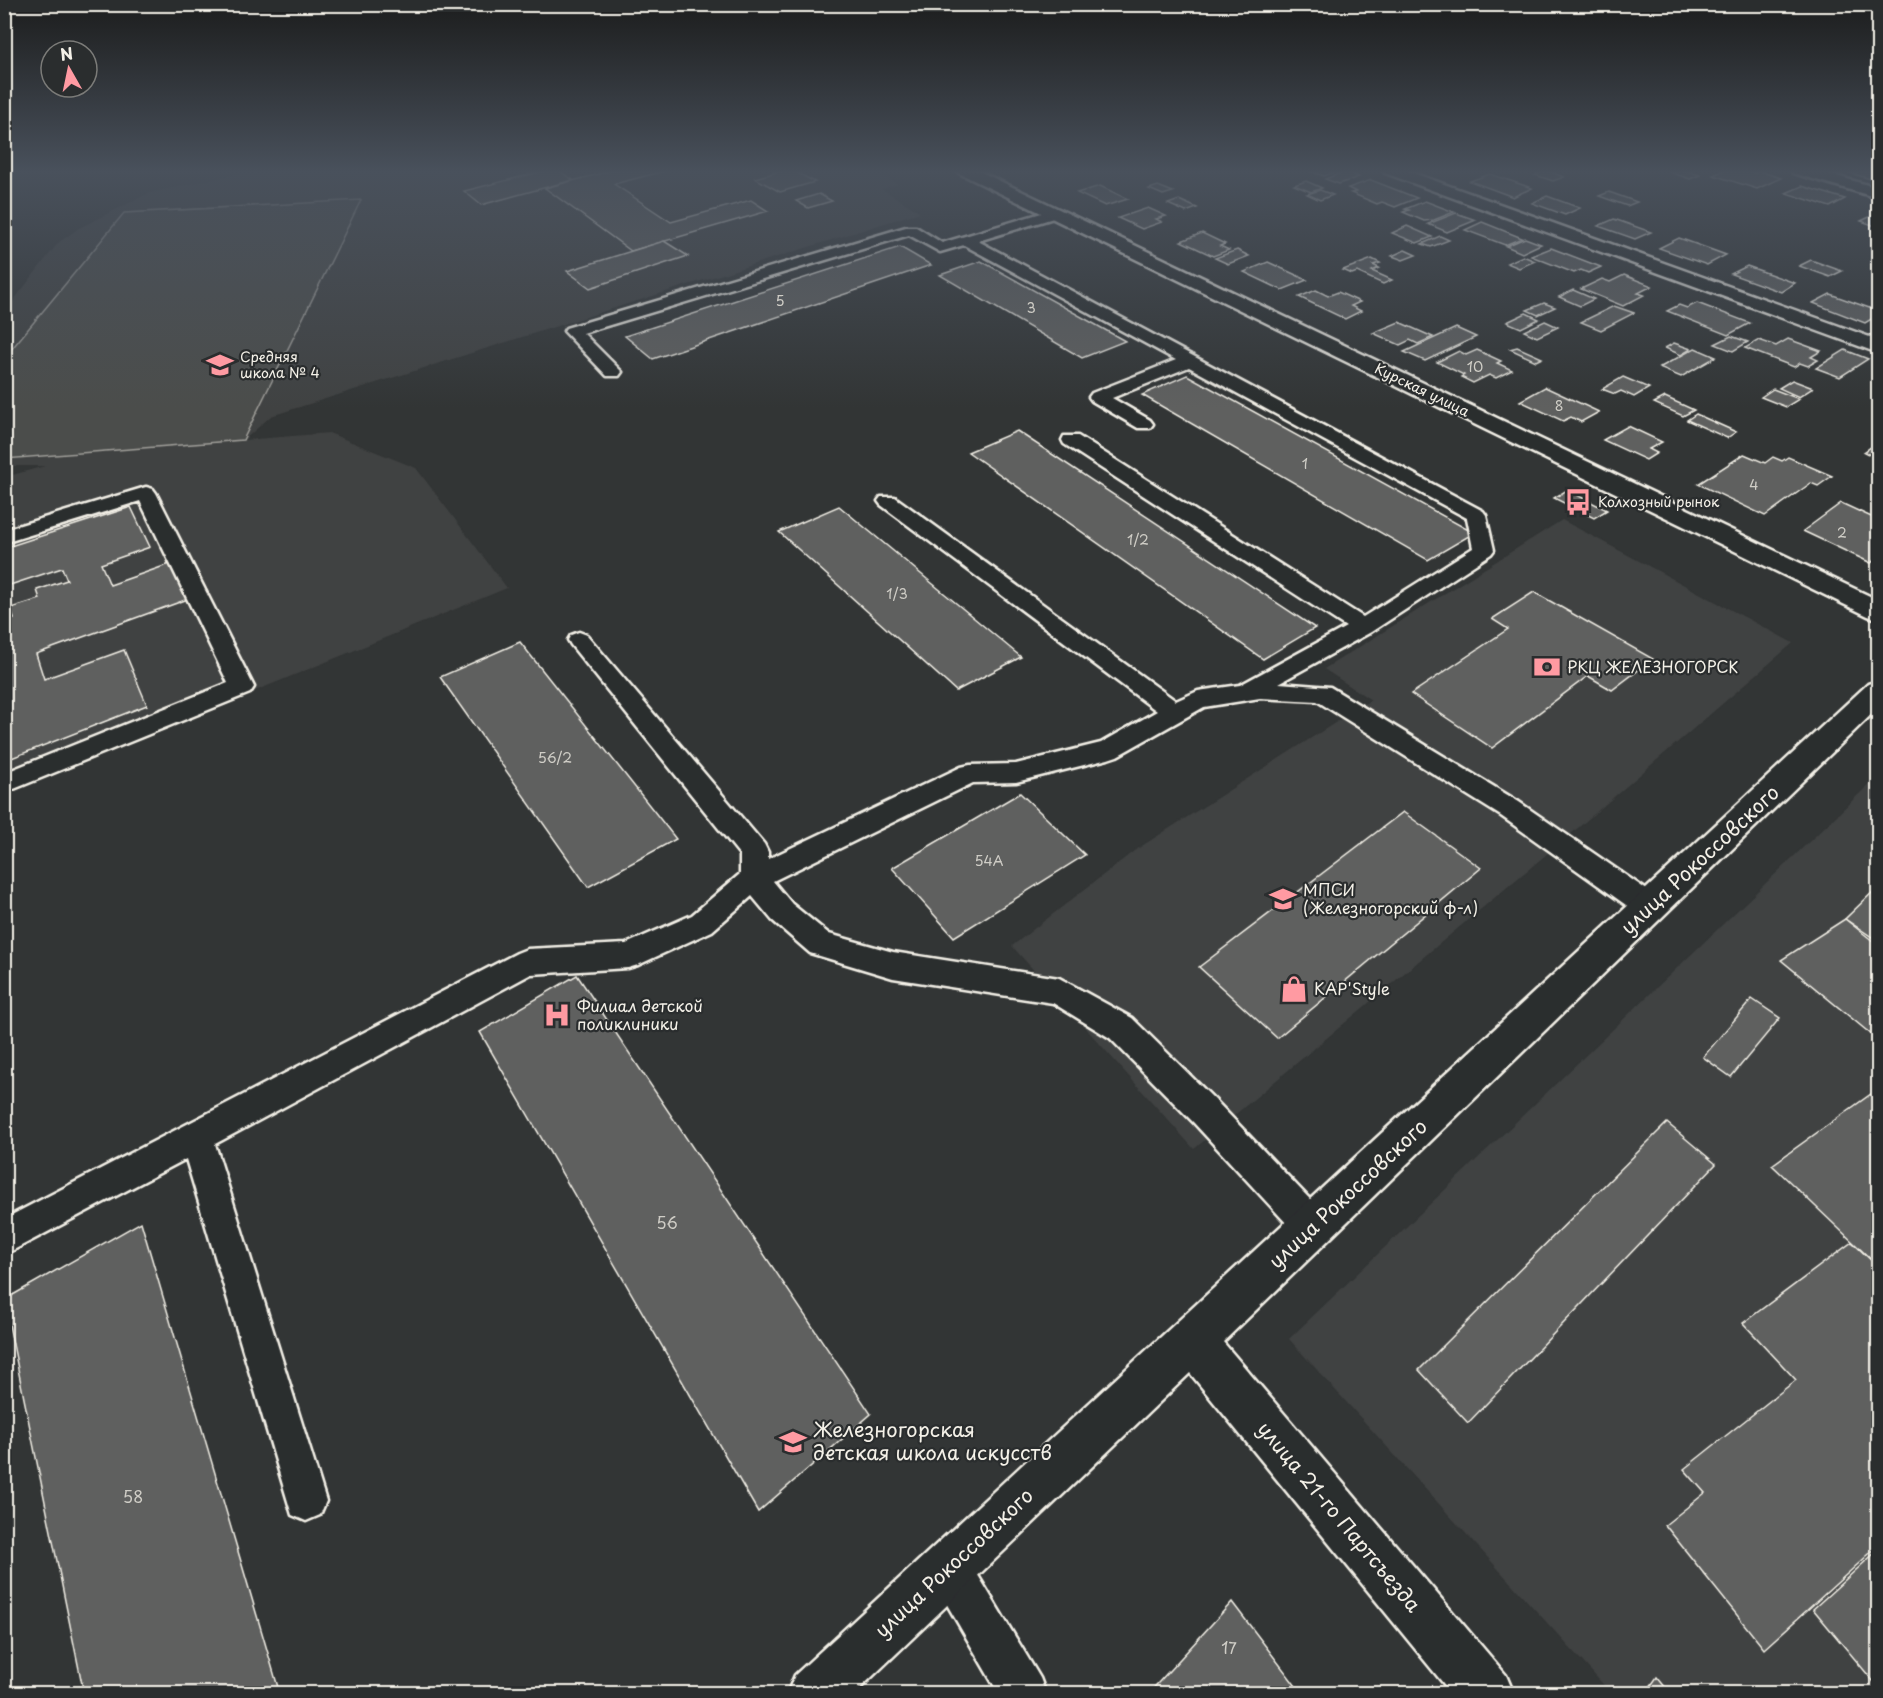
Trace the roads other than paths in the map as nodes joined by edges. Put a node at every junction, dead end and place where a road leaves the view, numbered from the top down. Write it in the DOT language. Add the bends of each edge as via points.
graph roads {
  1 [pos="846,249"];
  2 [pos="981,249"];
  3 [pos="1130,249"];
  4 [pos="1609,249"];
  5 [pos="1878,347"];
  6 [pos="1189,361"];
  7 [pos="613,372"];
  8 [pos="1144,424"];
  9 [pos="1071,440"];
  10 [pos="888,501"];
  11 [pos="4,537"];
  12 [pos="1878,610"];
  13 [pos="1363,627"];
  14 [pos="579,640"];
  15 [pos="1243,692"];
  16 [pos="1878,692"];
  17 [pos="1175,712"];
  18 [pos="4,784"];
  19 [pos="754,878"];
  20 [pos="1650,907"];
  21 [pos="196,1136"];
  22 [pos="1313,1227"];
  23 [pos="4,1238"];
  24 [pos="1192,1340"];
  25 [pos="306,1501"];
  26 [pos="949,1568"];
  27 [pos="814,1694"];
  28 [pos="1024,1694"];
  29 [pos="1487,1694"];
  1 -- 7 [label="lane" via="572,331"];
  2 -- 6 [label="lane"];
  3 -- 12 [label="main road, Курская улица"];
  4 -- 5 [label="main road"];
  6 -- 8 [label="lane" via="1098,397"];
  6 -- 13 [label="lane" via="1476,515 1484,550"];
  9 -- 13 [label="lane"];
  10 -- 17 [label="lane"];
  11 -- 18 [label="lane" via="146,493 242,687"];
  13 -- 15 [label="lane"];
  14 -- 19 [label="lane" via="754,852"];
  15 -- 17 [label="lane" via="1198,699"];
  15 -- 20 [label="lane" via="1322,693 1510,809"];
  16 -- 20 [label="main road, улица Рокоссовского"];
  17 -- 19 [label="lane" via="1108,750 1016,773 970,774"];
  19 -- 21 [label="lane" via="702,922 628,956 527,962"];
  19 -- 22 [label="lane" via="782,912 820,944 893,965 1059,991 1121,1028"];
  20 -- 22 [label="main road, улица Рокоссовского"];
  21 -- 23 [label="lane"];
  21 -- 25 [label="lane"];
  22 -- 24 [label="main road, улица Рокоссовского"];
  24 -- 26 [label="main road, улица Рокоссовского"];
  24 -- 29 [label="main road, улица 21-го Партсъезда"];
  26 -- 27 [label="main road, улица Рокоссовского"];
  26 -- 28 [label="lane"];
}
